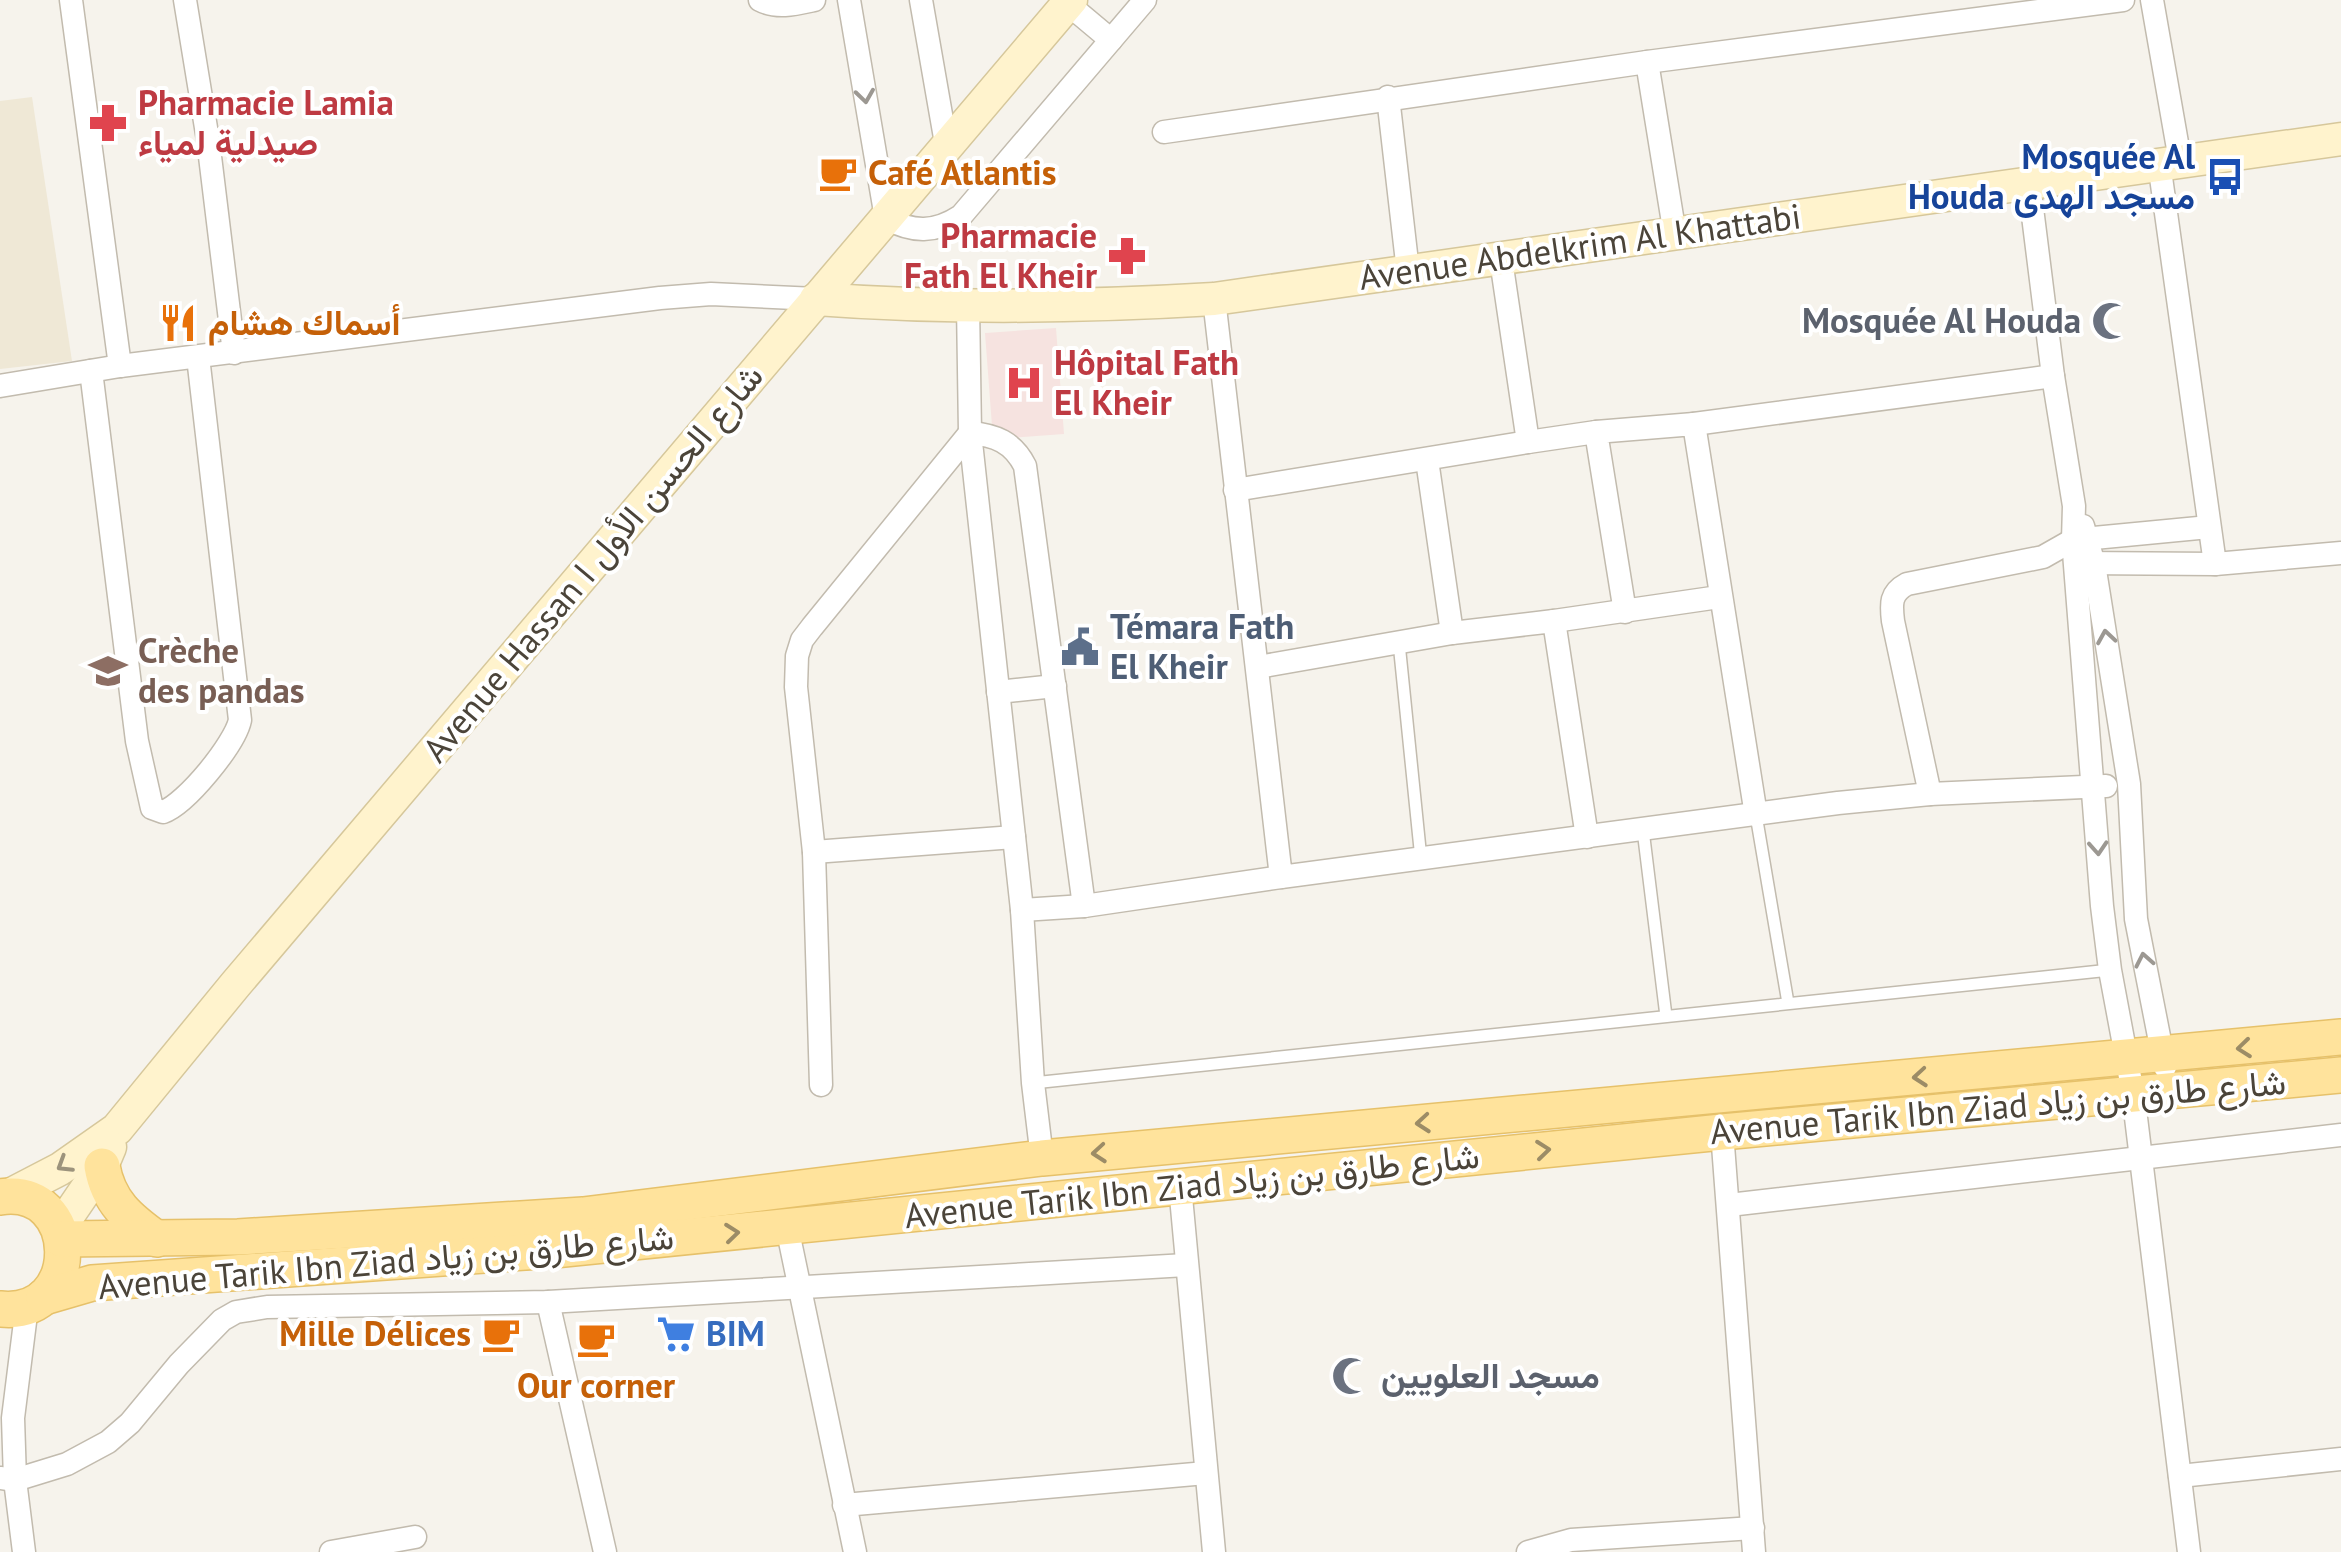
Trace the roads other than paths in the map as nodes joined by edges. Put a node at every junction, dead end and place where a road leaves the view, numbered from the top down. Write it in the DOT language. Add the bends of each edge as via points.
graph roads {
  1 [pos="71,0"];
  2 [pos="186,0"];
  3 [pos="760,0"];
  4 [pos="814,0"];
  5 [pos="849,0"];
  6 [pos="921,0"];
  7 [pos="1145,0"];
  8 [pos="2124,0"];
  9 [pos="2152,0"];
  10 [pos="1070,2"];
  11 [pos="1111,40"];
  12 [pos="1647,62"];
  13 [pos="1388,98"];
  14 [pos="1164,132"];
  15 [pos="2341,139"];
  16 [pos="947,149"];
  17 [pos="2170,161"];
  18 [pos="2029,184"];
  19 [pos="886,218"];
  20 [pos="1675,235"];
  21 [pos="1501,260"];
  22 [pos="1408,271"];
  23 [pos="1214,299"];
  24 [pos="816,300"];
  25 [pos="968,305"];
  26 [pos="234,353"];
  27 [pos="198,357"];
  28 [pos="120,366"];
  29 [pos="90,370"];
  30 [pos="2053,376"];
  31 [pos="0,386"];
  32 [pos="1694,424"];
  33 [pos="970,432"];
  34 [pos="1596,432"];
  35 [pos="1528,442"];
  36 [pos="1427,460"];
  37 [pos="1235,490"];
  38 [pos="2208,527"];
  39 [pos="2082,551"];
  40 [pos="2341,553"];
  41 [pos="2215,564"];
  42 [pos="1719,597"];
  43 [pos="1625,612"];
  44 [pos="1554,621"];
  45 [pos="1452,633"];
  46 [pos="1399,642"];
  47 [pos="1258,667"];
  48 [pos="1056,686"];
  49 [pos="998,692"];
  50 [pos="2129,784"];
  51 [pos="2094,787"];
  52 [pos="1930,794"];
  53 [pos="1756,815"];
  54 [pos="1644,830"];
  55 [pos="1014,837"];
  56 [pos="1587,837"];
  57 [pos="814,852"];
  58 [pos="1422,859"];
  59 [pos="1282,877"];
  60 [pos="1084,906"];
  61 [pos="1022,910"];
  62 [pos="2110,970"];
  63 [pos="1788,1003"];
  64 [pos="1666,1016"];
  65 [pos="2341,1038"];
  66 [pos="2126,1058"];
  67 [pos="2166,1073"];
  68 [pos="2341,1075"];
  69 [pos="1032,1083"];
  70 [pos="821,1085"];
  71 [pos="2133,1093"];
  72 [pos="118,1129"];
  73 [pos="1722,1132"];
  74 [pos="2341,1135"];
  75 [pos="1042,1158"];
  76 [pos="2141,1158"];
  77 [pos="102,1166"];
  78 [pos="1180,1186"];
  79 [pos="4,1197"];
  80 [pos="1729,1206"];
  81 [pos="787,1227"];
  82 [pos="61,1234"];
  83 [pos="157,1238"];
  84 [pos="1186,1265"];
  85 [pos="800,1290"];
  86 [pos="548,1302"];
  87 [pos="15,1307"];
  88 [pos="2341,1458"];
  89 [pos="1206,1473"];
  90 [pos="2180,1476"];
  91 [pos="8,1479"];
  92 [pos="844,1505"];
  93 [pos="1753,1528"];
  94 [pos="414,1537"];
  95 [pos="24,1552"];
  96 [pos="332,1552"];
  97 [pos="606,1552"];
  98 [pos="855,1552"];
  99 [pos="1214,1552"];
  100 [pos="1528,1552"];
  101 [pos="1754,1552"];
  102 [pos="2189,1552"];
  1 -- 28 [label="street"];
  2 -- 26 [label="street"];
  3 -- 4 [label="street"];
  5 -- 19 [label="street, one-way"];
  6 -- 16 [label="street"];
  7 -- 11 [label="street"];
  8 -- 12 [label="street"];
  9 -- 17 [label="street"];
  10 -- 11 [label="street"];
  10 -- 16 [label="main road, Avenue Hassan I شارع الحسن الأول"];
  11 -- 19 [label="street" via="962,216 945,227 917,231"];
  12 -- 13 [label="street"];
  12 -- 20 [label="street"];
  13 -- 14 [label="street"];
  13 -- 22 [label="street"];
  15 -- 17 [label="main road, Avenue Abdelkrim Al Khattabi"];
  16 -- 19 [label="main road, Avenue Hassan I شارع الحسن الأول"];
  17 -- 18 [label="main road, Avenue Abdelkrim Al Khattabi"];
  17 -- 38 [label="street"];
  18 -- 20 [label="main road, Avenue Abdelkrim Al Khattabi"];
  18 -- 30 [label="street"];
  19 -- 24 [label="main road, Avenue Hassan I شارع الحسن الأول"];
  20 -- 21 [label="main road, Avenue Abdelkrim Al Khattabi"];
  21 -- 22 [label="main road, Avenue Abdelkrim Al Khattabi"];
  21 -- 35 [label="street"];
  22 -- 23 [label="main road, Avenue Abdelkrim Al Khattabi"];
  23 -- 25 [label="main road, Avenue Abdelkrim Al Khattabi"];
  23 -- 37 [label="street"];
  24 -- 25 [label="main road, Avenue Abdelkrim Al Khattabi"];
  24 -- 26 [label="street" via="660,298"];
  24 -- 72 [label="main road, Avenue Hassan I شارع الحسن الأول"];
  25 -- 33 [label="street"];
  26 -- 27 [label="street"];
  27 -- 28 [label="street"];
  27 -- 29 [label="street" via="240,720 183,800 163,812 147,797 136,741"];
  28 -- 29 [label="street"];
  29 -- 31 [label="street"];
  30 -- 32 [label="street"];
  30 -- 39 [label="street"];
  32 -- 34 [label="street"];
  32 -- 42 [label="street"];
  33 -- 48 [label="street" via="998,437 1024,466"];
  33 -- 49 [label="street"];
  33 -- 57 [label="street" via="802,640 796,686"];
  34 -- 35 [label="street"];
  34 -- 43 [label="street"];
  35 -- 36 [label="street"];
  36 -- 37 [label="street"];
  36 -- 45 [label="street"];
  37 -- 47 [label="street"];
  38 -- 39 [label="street"];
  38 -- 41 [label="street"];
  39 -- 41 [label="street"];
  50 -- 39 [label="street, one-way"];
  39 -- 51 [label="street"];
  39 -- 52 [label="street" via="1907,584 1895,592 1893,622"];
  40 -- 41 [label="street"];
  42 -- 43 [label="street"];
  42 -- 53 [label="street"];
  43 -- 44 [label="street"];
  44 -- 45 [label="street"];
  44 -- 56 [label="street"];
  45 -- 46 [label="street"];
  46 -- 47 [label="street"];
  46 -- 58 [label="lane"];
  47 -- 59 [label="street"];
  48 -- 49 [label="street"];
  48 -- 60 [label="street"];
  49 -- 55 [label="street"];
  50 -- 51 [label="street"];
  67 -- 50 [label="street, one-way" via="2136,919"];
  51 -- 52 [label="street"];
  51 -- 62 [label="street, one-way"];
  52 -- 53 [label="street"];
  53 -- 54 [label="street"];
  53 -- 63 [label="lane"];
  54 -- 56 [label="street"];
  54 -- 64 [label="lane"];
  55 -- 57 [label="street"];
  55 -- 61 [label="street"];
  56 -- 58 [label="street"];
  57 -- 70 [label="street"];
  58 -- 59 [label="street"];
  59 -- 60 [label="street"];
  60 -- 61 [label="street"];
  61 -- 69 [label="street"];
  62 -- 63 [label="lane"];
  62 -- 66 [label="street"];
  63 -- 64 [label="lane"];
  64 -- 69 [label="lane"];
  65 -- 67 [label="main road, Avenue Tarik Ibn Ziad شارع طارق بن زياد, one-way"];
  66 -- 67 [label="main road, Avenue Tarik Ibn Ziad شارع طارق بن زياد"];
  66 -- 71 [label="street"];
  66 -- 75 [label="main road, Avenue Tarik Ibn Ziad شارع طارق بن زياد, one-way"];
  67 -- 68 [label="main road, Avenue Tarik Ibn Ziad شارع طارق بن زياد"];
  67 -- 71 [label="main road, Avenue Tarik Ibn Ziad شارع طارق بن زياد"];
  69 -- 75 [label="street"];
  71 -- 73 [label="main road, Avenue Tarik Ibn Ziad شارع طارق بن زياد"];
  71 -- 76 [label="street"];
  72 -- 77 [label="main road, Avenue Hassan I شارع الحسن الأول"];
  72 -- 79 [label="main road, Avenue Hassan I شارع الحسن الأول, one-way"];
  78 -- 73 [label="main road, Avenue Tarik Ibn Ziad شارع طارق بن زياد, one-way"];
  73 -- 80 [label="street"];
  74 -- 76 [label="street"];
  75 -- 83 [label="main road, Avenue Tarik Ibn Ziad شارع طارق بن زياد" via="583,1215"];
  76 -- 80 [label="street"];
  76 -- 90 [label="street"];
  77 -- 82 [label="main road, Avenue Hassan I شارع الحسن الأول"];
  77 -- 83 [label="main road" via="125,1216"];
  78 -- 81 [label="main road, Avenue Tarik Ibn Ziad شارع طارق بن زياد"];
  78 -- 84 [label="street"];
  79 -- 82 [label="main road, Avenue Hassan I شارع الحسن الأول" via="38,1205"];
  80 -- 93 [label="street"];
  81 -- 85 [label="street"];
  87 -- 81 [label="main road, Avenue Tarik Ibn Ziad شارع طارق بن زياد, one-way" via="92,1283"];
  82 -- 83 [label="main road, Avenue Tarik Ibn Ziad شارع طارق بن زياد"];
  82 -- 87 [label="main road, Avenue Hassan I شارع الحسن الأول" via="62,1269 55,1284"];
  84 -- 85 [label="street"];
  84 -- 89 [label="street"];
  85 -- 86 [label="street"];
  85 -- 92 [label="street"];
  86 -- 91 [label="street" via="236,1312 108,1442 67,1464"];
  86 -- 97 [label="street"];
  87 -- 91 [label="street"];
  88 -- 90 [label="street"];
  89 -- 92 [label="street"];
  89 -- 99 [label="street"];
  90 -- 102 [label="street"];
  91 -- 95 [label="street"];
  92 -- 98 [label="street"];
  93 -- 100 [label="street" via="1571,1540"];
  93 -- 101 [label="street"];
  94 -- 96 [label="street"];
}
